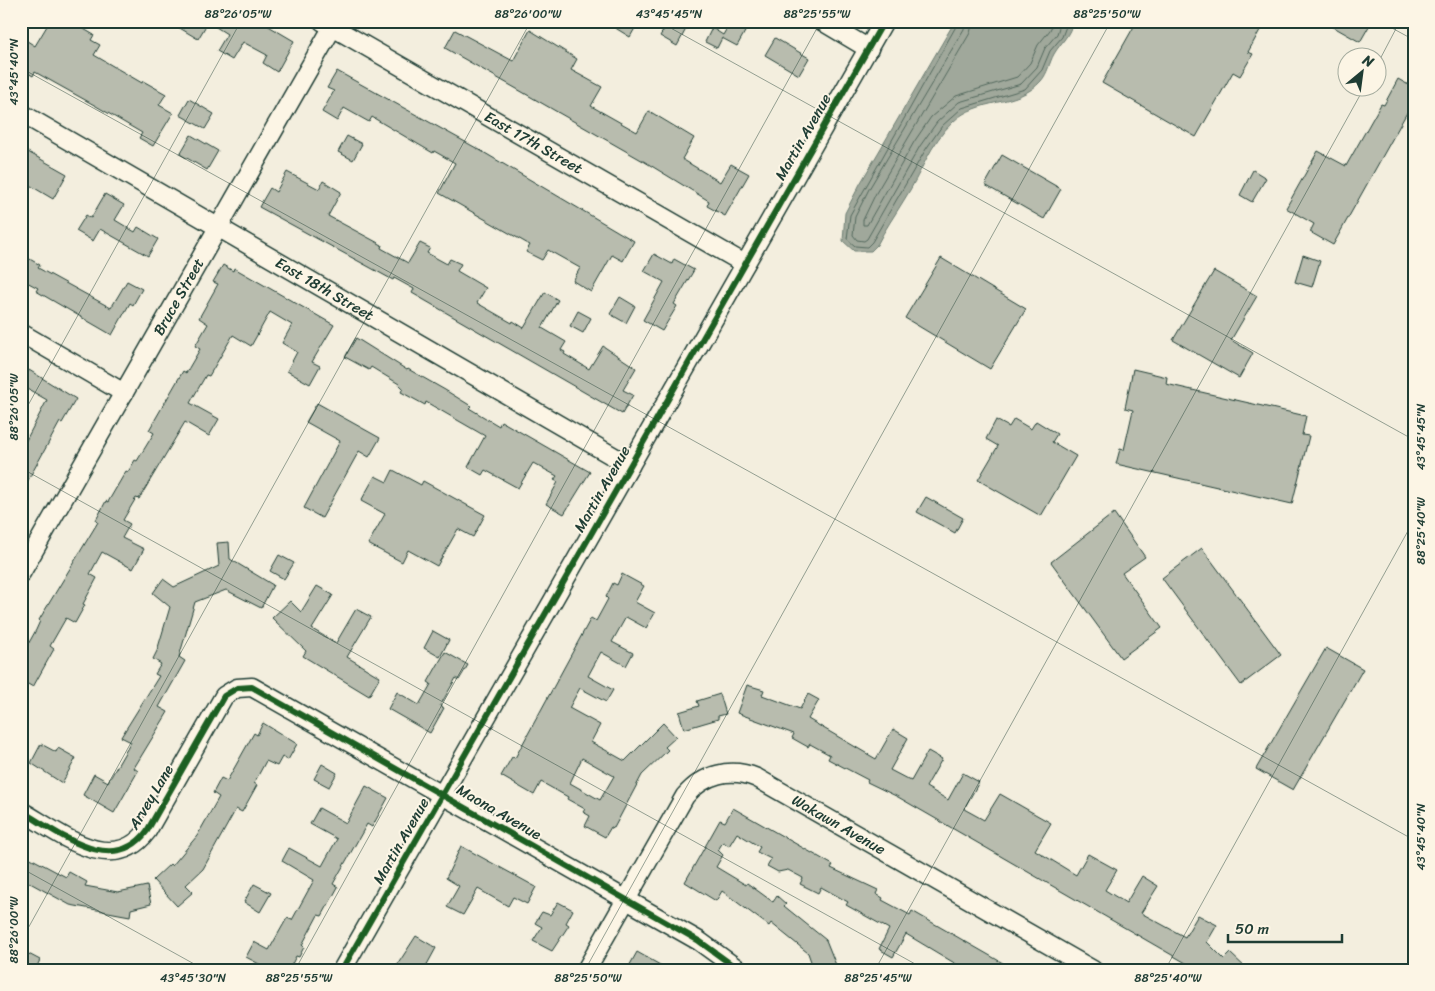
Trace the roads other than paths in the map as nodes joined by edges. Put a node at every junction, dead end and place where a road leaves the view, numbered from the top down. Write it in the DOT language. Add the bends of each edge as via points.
graph roads {
  1 [pos="822,21"];
  2 [pos="884,21"];
  3 [pos="330,23"];
  4 [pos="869,49"];
  5 [pos="21,113"];
  6 [pos="219,227"];
  7 [pos="745,264"];
  8 [pos="21,332"];
  9 [pos="124,393"];
  10 [pos="630,466"];
  11 [pos="21,573"];
  12 [pos="219,704"];
  13 [pos="442,794"];
  14 [pos="21,811"];
  15 [pos="626,899"];
  16 [pos="342,970"];
  17 [pos="586,970"];
  18 [pos="739,970"];
  19 [pos="1093,970"];
  1 -- 4 [label="street"];
  2 -- 4 [label="street, Martin Avenue"];
  3 -- 6 [label="street, Bruce Street"];
  3 -- 7 [label="street, East 17th Street"];
  4 -- 7 [label="street, Martin Avenue"];
  5 -- 6 [label="street, East 18th Street"];
  6 -- 9 [label="street, Bruce Street"];
  6 -- 10 [label="street, East 18th Street"];
  7 -- 10 [label="street, Martin Avenue"];
  8 -- 9 [label="street"];
  9 -- 11 [label="street, Bruce Street"];
  10 -- 13 [label="street, Martin Avenue"];
  12 -- 13 [label="street, Maona Avenue" via="233,689 244,686 256,688"];
  12 -- 14 [label="street, Arvey Lane" via="147,832 128,848 107,852 90,850"];
  13 -- 15 [label="street, Maona Avenue"];
  13 -- 16 [label="street, Martin Avenue"];
  15 -- 17 [label="street, Wakawn Avenue"];
  15 -- 18 [label="street, Maona Avenue" via="708,946"];
  15 -- 19 [label="street, Wakawn Avenue" via="690,790 714,775 741,773 765,783"];
}
